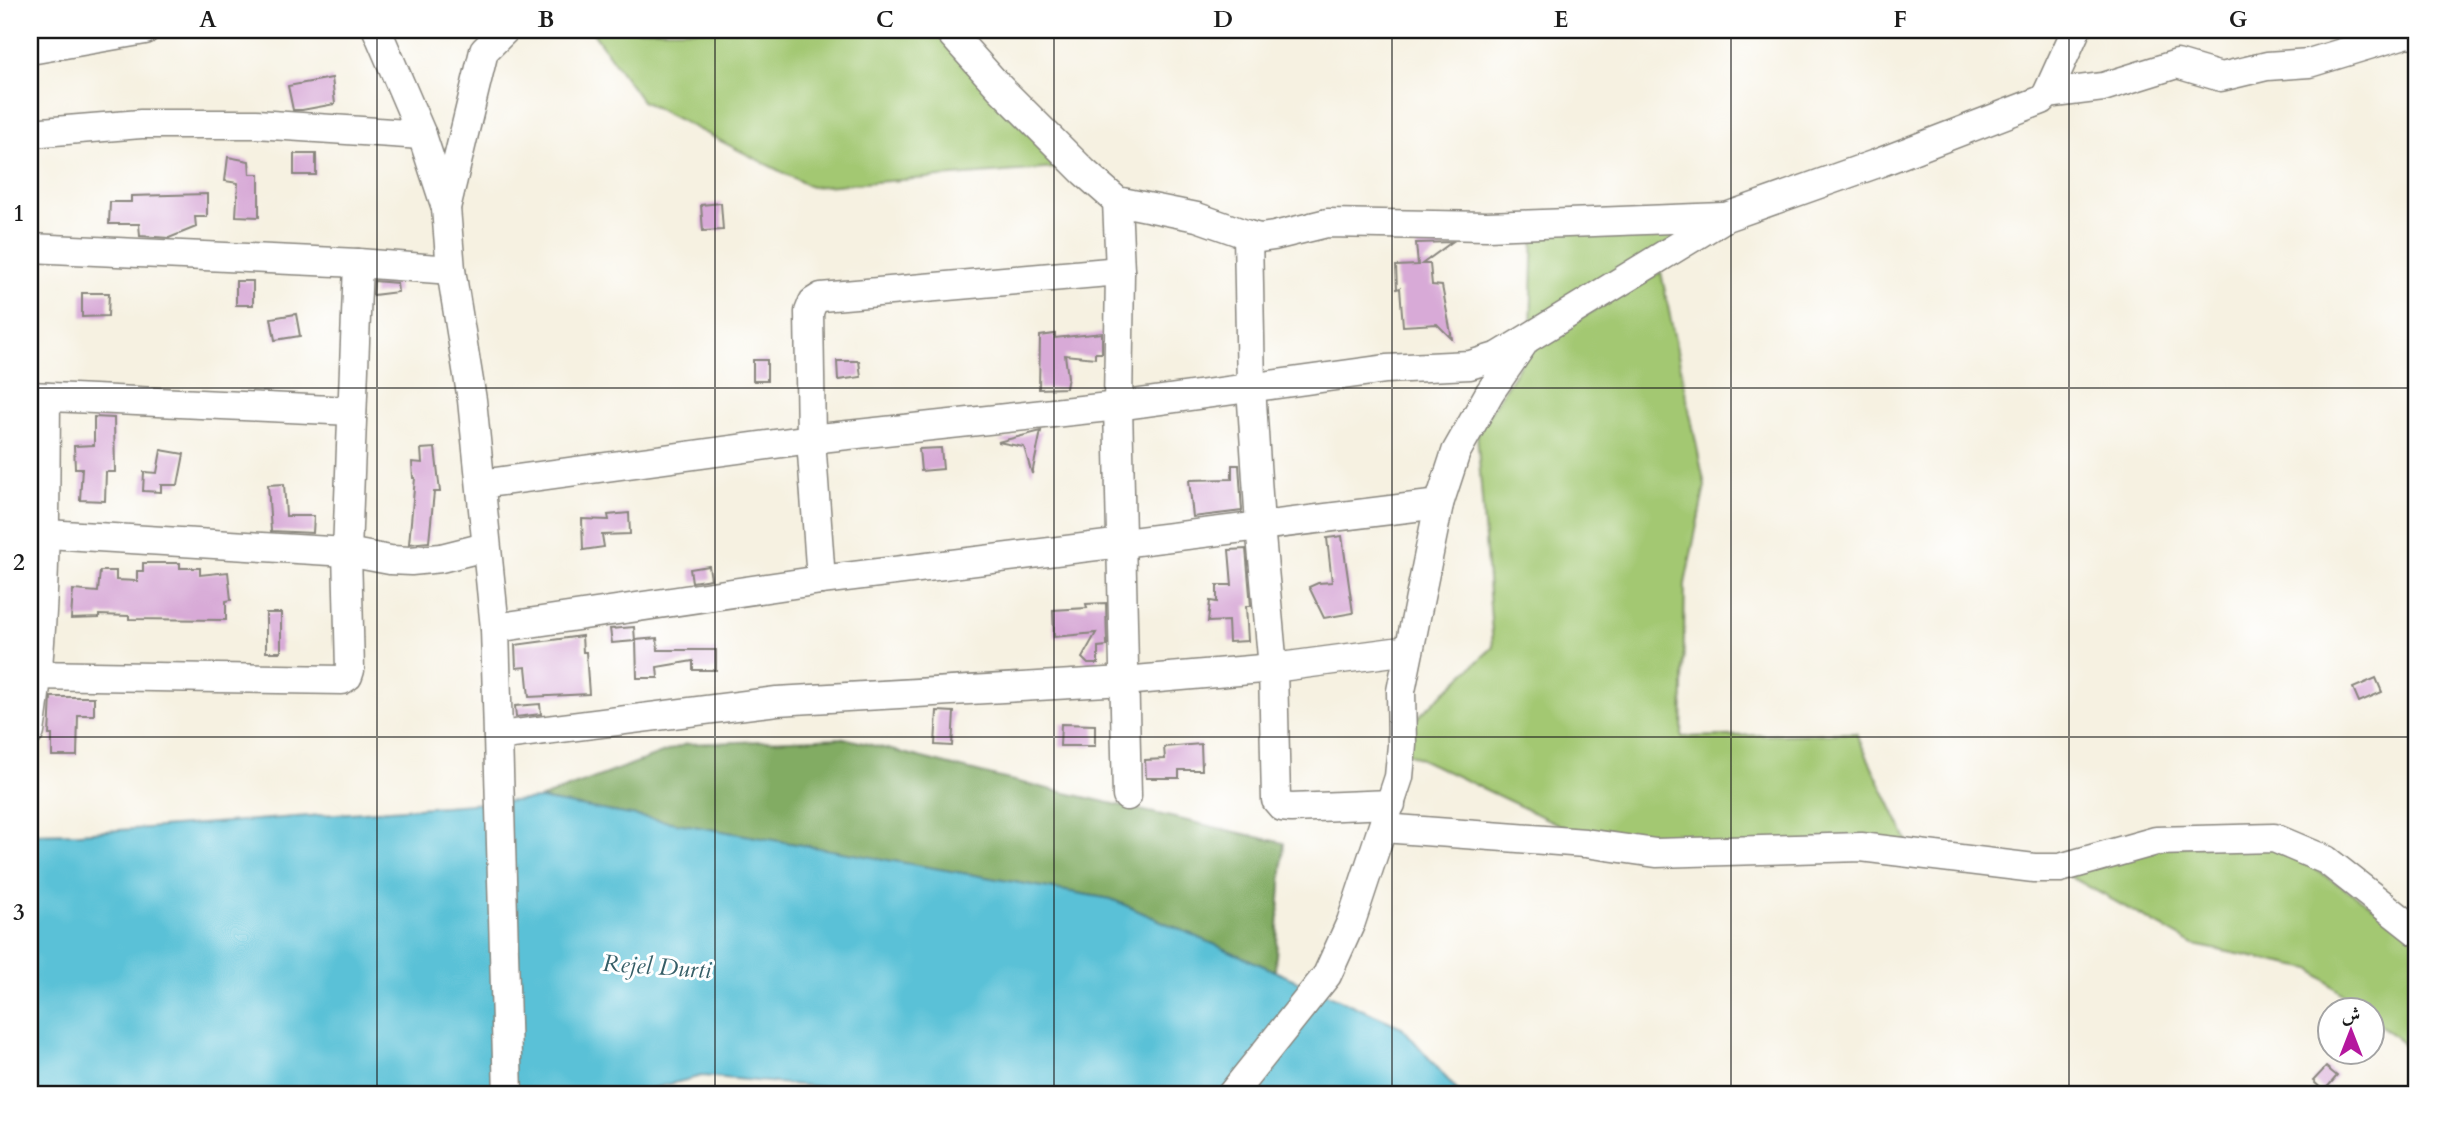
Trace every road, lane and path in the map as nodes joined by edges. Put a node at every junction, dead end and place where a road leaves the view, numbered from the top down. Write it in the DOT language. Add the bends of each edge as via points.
graph roads {
  1 [pos="145,30"];
  2 [pos="377,30"];
  3 [pos="505,30"];
  4 [pos="514,30"];
  5 [pos="948,30"];
  6 [pos="2076,30"];
  7 [pos="2416,34"];
  8 [pos="30,50"];
  9 [pos="484,51"];
  10 [pos="2047,94"];
  11 [pos="30,133"];
  12 [pos="422,135"];
  13 [pos="1117,201"];
  14 [pos="446,208"];
  15 [pos="1726,216"];
  16 [pos="1248,236"];
  17 [pos="30,248"];
  18 [pos="358,263"];
  19 [pos="451,270"];
  20 [pos="1120,271"];
  21 [pos="1527,339"];
  22 [pos="1251,387"];
  23 [pos="38,397"];
  24 [pos="1118,406"];
  25 [pos="352,411"];
  26 [pos="811,439"];
  27 [pos="481,484"];
  28 [pos="1439,504"];
  29 [pos="1260,525"];
  30 [pos="37,533"];
  31 [pos="1121,542"];
  32 [pos="485,547"];
  33 [pos="347,552"];
  34 [pos="821,580"];
  35 [pos="495,628"];
  36 [pos="1409,650"];
  37 [pos="1273,668"];
  38 [pos="34,675"];
  39 [pos="1124,681"];
  40 [pos="30,732"];
  41 [pos="498,736"];
  42 [pos="1127,796"];
  43 [pos="1387,816"];
  44 [pos="2416,931"];
  45 [pos="508,1095"];
  46 [pos="1231,1095"];
  1 -- 8 [label="street"];
  2 -- 12 [label="street"];
  3 -- 9 [label="street"];
  4 -- 9 [label="street"];
  5 -- 13 [label="street" via="999,88"];
  6 -- 10 [label="street"];
  7 -- 10 [label="street" via="2309,64 2267,66 2221,78 2177,64 2103,88"];
  9 -- 14 [label="street"];
  10 -- 15 [label="street" via="2042,100 1881,162"];
  11 -- 12 [label="street" via="141,124 243,124"];
  12 -- 14 [label="street"];
  13 -- 16 [label="street" via="1196,217"];
  13 -- 20 [label="street"];
  14 -- 19 [label="street"];
  15 -- 16 [label="street" via="1487,226 1326,223 1275,236"];
  15 -- 21 [label="street"];
  16 -- 22 [label="street"];
  17 -- 18 [label="street"];
  18 -- 19 [label="street"];
  18 -- 25 [label="street"];
  19 -- 27 [label="street"];
  20 -- 24 [label="street"];
  20 -- 26 [label="street" via="821,297 809,312"];
  21 -- 22 [label="street" via="1499,356 1470,365 1386,369"];
  21 -- 28 [label="street" via="1490,392 1457,452"];
  22 -- 24 [label="street"];
  22 -- 29 [label="street"];
  23 -- 25 [label="street"];
  23 -- 30 [label="street"];
  24 -- 26 [label="street"];
  24 -- 31 [label="street"];
  25 -- 33 [label="street"];
  26 -- 27 [label="street"];
  26 -- 34 [label="street"];
  27 -- 32 [label="street"];
  28 -- 29 [label="street"];
  28 -- 36 [label="street"];
  29 -- 31 [label="street"];
  29 -- 37 [label="street"];
  30 -- 33 [label="street"];
  30 -- 38 [label="street"];
  31 -- 34 [label="street"];
  31 -- 39 [label="street"];
  32 -- 33 [label="street" via="411,561"];
  32 -- 35 [label="street"];
  33 -- 38 [label="street" via="350,670 342,680"];
  34 -- 35 [label="street"];
  35 -- 41 [label="street"];
  36 -- 37 [label="street"];
  36 -- 43 [label="street" via="1401,691 1399,777"];
  37 -- 39 [label="street"];
  37 -- 43 [label="street" via="1276,800 1282,807"];
  38 -- 40 [label="street"];
  39 -- 41 [label="street" via="777,701"];
  39 -- 42 [label="street"];
  41 -- 45 [label="street"];
  43 -- 44 [label="street" via="1656,853 1861,847 2034,868 2060,868 2156,841 2274,838 2326,860"];
  43 -- 46 [label="street" via="1351,922 1326,975"];
}
